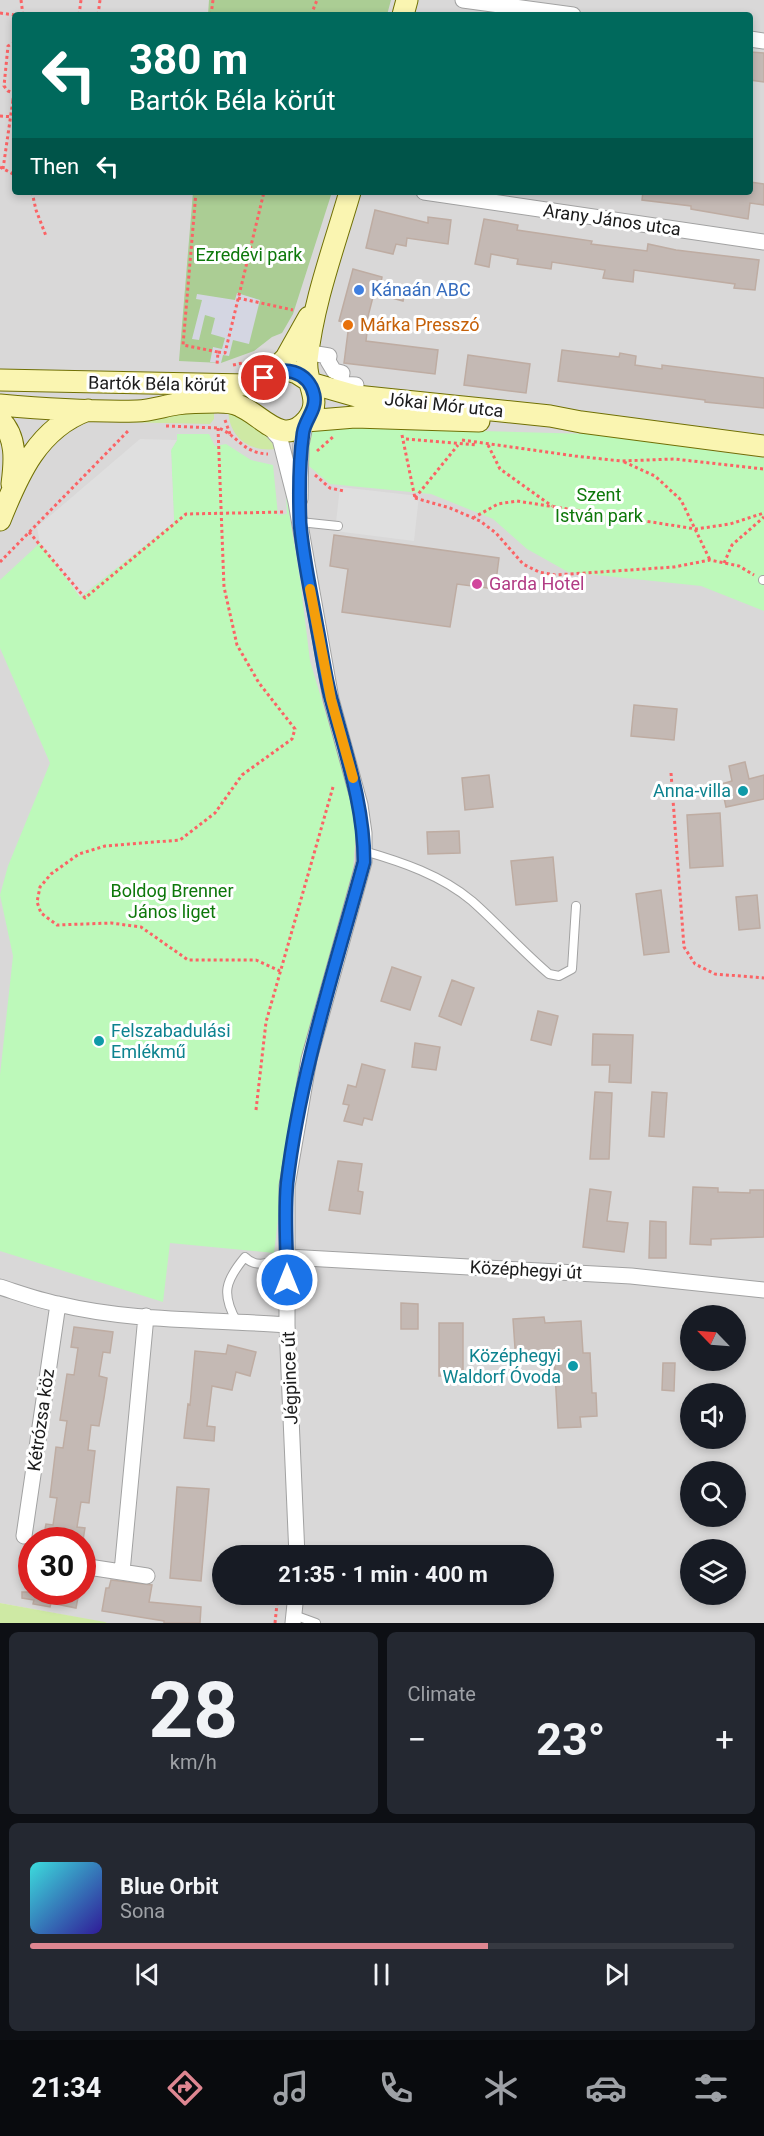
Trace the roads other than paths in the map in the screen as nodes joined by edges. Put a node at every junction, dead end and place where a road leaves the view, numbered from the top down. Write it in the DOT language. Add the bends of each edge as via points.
graph roads {
  1 [pos="463,0"];
  2 [pos="551,12"];
  3 [pos="349,195"];
  4 [pos="444,195"];
  5 [pos="764,242"];
  6 [pos="322,290"];
  7 [pos="317,354"];
  8 [pos="266,377"];
  9 [pos="0,380"];
  10 [pos="29,381"];
  11 [pos="308,381"];
  12 [pos="0,405"];
  13 [pos="453,406"];
  14 [pos="26,407"];
  15 [pos="94,410"];
  16 [pos="0,420"];
  17 [pos="306,421"];
  18 [pos="264,422"];
  19 [pos="581,422"];
  20 [pos="764,446"];
  21 [pos="14,449"];
  22 [pos="11,492"];
  23 [pos="0,520"];
  24 [pos="338,526"];
  25 [pos="301,527"];
  26 [pos="364,851"];
  27 [pos="576,906"];
  28 [pos="287,1257"];
  29 [pos="0,1287"];
  30 [pos="764,1290"];
  31 [pos="58,1304"];
  32 [pos="146,1316"];
  33 [pos="238,1324"];
  34 [pos="280,1324"];
  35 [pos="25,1527"];
  36 [pos="296,1545"];
  37 [pos="96,1568"];
  38 [pos="122,1572"];
  39 [pos="147,1576"];
  40 [pos="293,1619"];
  41 [pos="316,1623"];
  1 -- 2 [label="street"];
  3 -- 6 [label="street"];
  4 -- 5 [label="street, Arany János utca"];
  6 -- 8 [label="street" via="290,353"];
  6 -- 11 [label="street" via="307,358"];
  7 -- 13 [label="street" via="329,356 334,371 342,373 340,384 396,390"];
  8 -- 10 [label="street, Bartók Béla körút" via="246,385"];
  8 -- 11 [label="street, Bartók Béla körút" via="289,370"];
  8 -- 18 [label="street" via="254,399"];
  9 -- 10 [label="street, Bartók Béla körút"];
  10 -- 14 [label="street"];
  11 -- 13 [label="street, Jókai Mór utca" via="357,396"];
  11 -- 17 [label="street" via="314,401"];
  12 -- 14 [label="street, Bartók Béla körút"];
  13 -- 19 [label="street, Jókai Mór utca"];
  14 -- 15 [label="street, Bartók Béla körút"];
  14 -- 21 [label="street"];
  15 -- 18 [label="street, Bartók Béla körút" via="139,411 190,402 228,402"];
  15 -- 22 [label="street" via="72,417 45,437"];
  16 -- 21 [label="street" via="10,433"];
  17 -- 18 [label="street, Bartók Béla körút" via="289,430 276,429"];
  17 -- 19 [label="street, Jókai Mór utca" via="356,417"];
  17 -- 25 [label="street, Jégpince út" via="301,459"];
  18 -- 25 [label="street, Jégpince út" via="278,435"];
  19 -- 20 [label="street, Jókai Mór utca"];
  21 -- 22 [label="street"];
  22 -- 23 [label="street"];
  24 -- 25 [label="lane"];
  25 -- 26 [label="street, Jégpince út" via="331,699 360,805"];
  26 -- 27 [label="lane" via="402,861 442,881 471,901 549,974 559,976 572,969"];
  26 -- 28 [label="street, Jégpince út" via="298,1115 287,1186"];
  28 -- 30 [label="street, Középhegyi út" via="631,1276"];
  28 -- 33 [label="lane" via="262,1264 250,1263 244,1257 233,1271 226,1298"];
  28 -- 34 [label="street, Jégpince út"];
  29 -- 31 [label="street"];
  31 -- 32 [label="street"];
  31 -- 35 [label="street, Kétrózsa köz"];
  32 -- 33 [label="street"];
  32 -- 38 [label="street"];
  33 -- 34 [label="street"];
  34 -- 36 [label="street, Jégpince út"];
  37 -- 38 [label="street"];
  38 -- 39 [label="street"];
  40 -- 41 [label="lane"];
}
